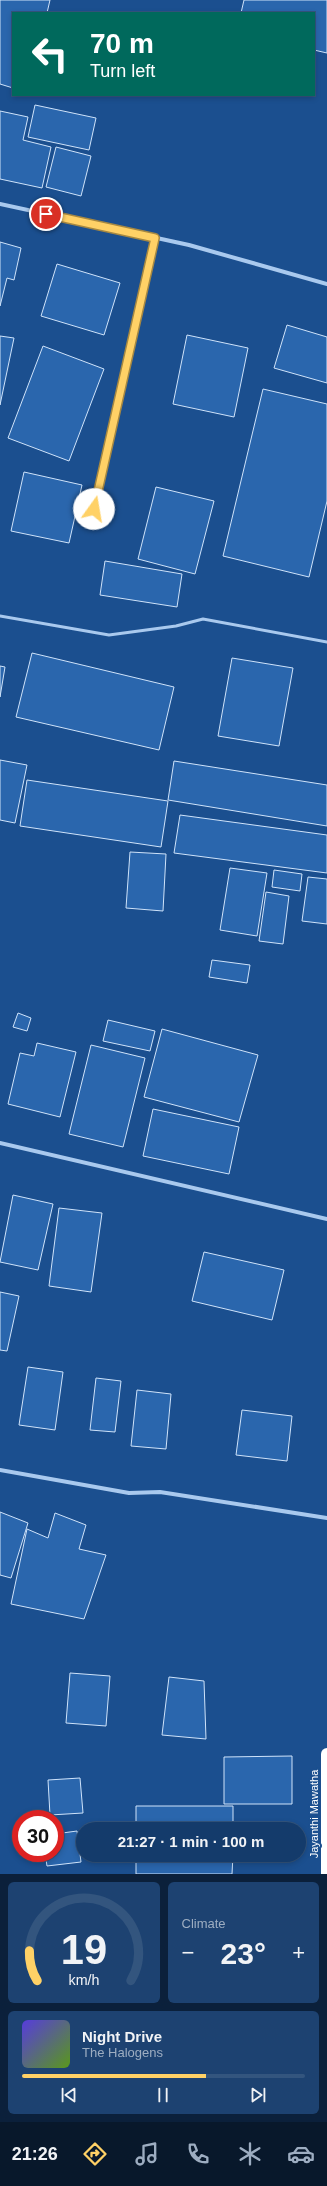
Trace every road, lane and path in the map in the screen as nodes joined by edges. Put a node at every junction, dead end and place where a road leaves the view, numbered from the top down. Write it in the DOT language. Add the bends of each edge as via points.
graph roads {
  1 [pos="0,204"];
  2 [pos="155,238"];
  3 [pos="327,284"];
  4 [pos="94,509"];
  5 [pos="0,616"];
  6 [pos="327,642"];
  7 [pos="0,1143"];
  8 [pos="327,1219"];
  9 [pos="0,1470"];
  10 [pos="327,1518"];
  11 [pos="327,1754"];
  12 [pos="327,1874"];
  1 -- 2 [label="street"];
  2 -- 3 [label="street" via="189,245"];
  2 -- 4 [label="street"];
  5 -- 6 [label="lane" via="109,635 176,626 203,619"];
  7 -- 8 [label="street"];
  9 -- 10 [label="street" via="129,1493 160,1492"];
  11 -- 12 [label="highway, Jayanthi Mawatha"];
}
